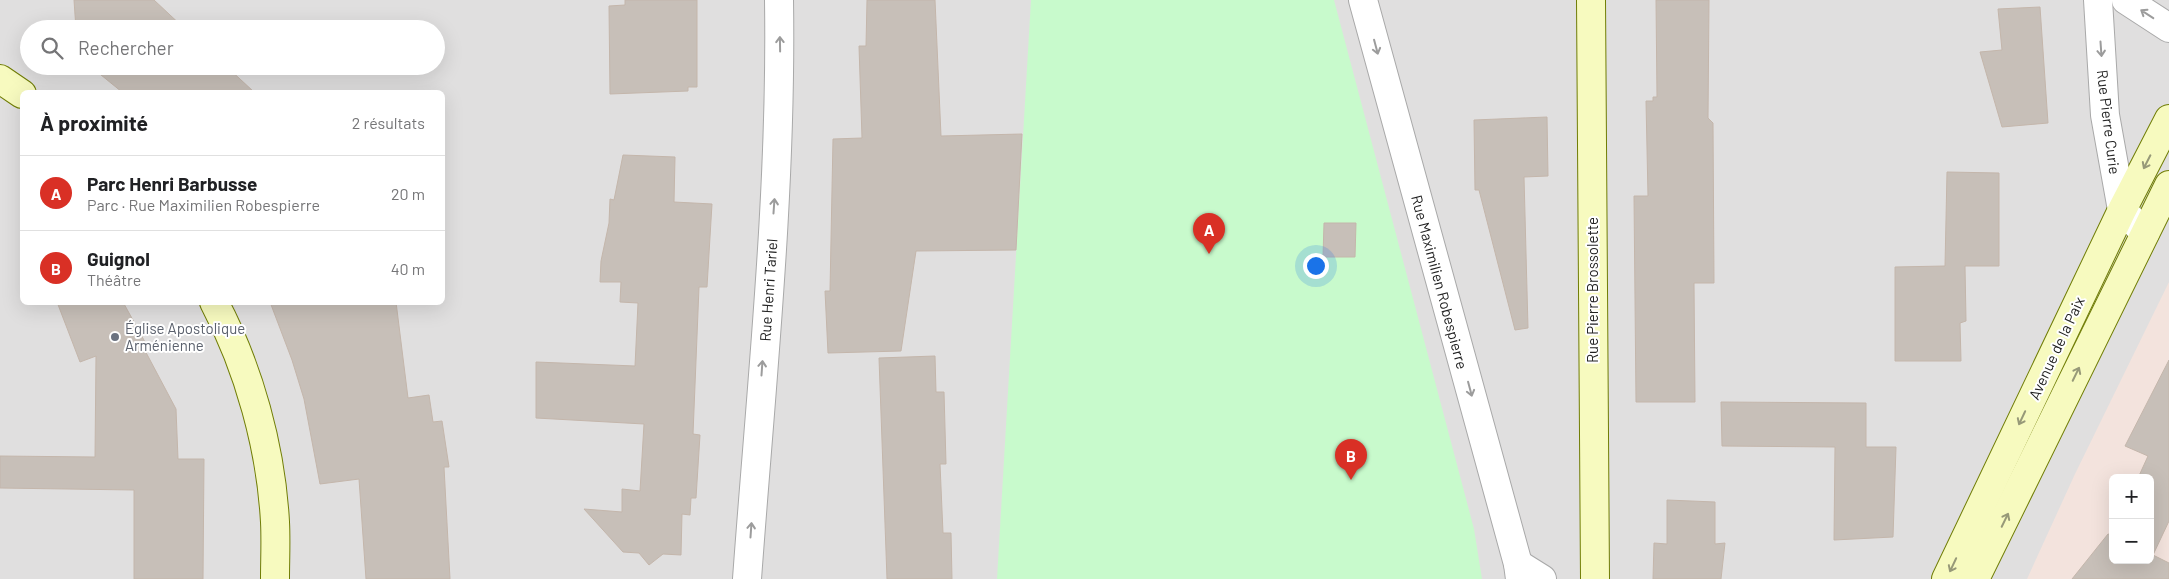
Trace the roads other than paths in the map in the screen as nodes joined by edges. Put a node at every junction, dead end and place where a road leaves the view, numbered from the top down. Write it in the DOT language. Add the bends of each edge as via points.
graph roads {
  1 [pos="779,0"];
  2 [pos="1363,0"];
  3 [pos="1591,0"];
  4 [pos="2098,0"];
  5 [pos="2126,0"];
  6 [pos="2169,28"];
  7 [pos="0,78"];
  8 [pos="20,93"];
  9 [pos="2169,119"];
  10 [pos="2169,185"];
  11 [pos="2122,210"];
  12 [pos="2146,233"];
  13 [pos="215,305"];
  14 [pos="1519,571"];
  15 [pos="275,579"];
  16 [pos="747,579"];
  17 [pos="1542,579"];
  18 [pos="1595,579"];
  19 [pos="1946,579"];
  20 [pos="1976,579"];
  16 -- 1 [label="street, Rue Henri Tariel, one-way" via="774,196 780,65"];
  2 -- 14 [label="street, Rue Maximilien Robespierre, one-way"];
  3 -- 18 [label="main road, Rue Pierre Brossolette"];
  4 -- 11 [label="street, Rue Pierre Curie, one-way" via="2105,116"];
  6 -- 5 [label="street, one-way"];
  7 -- 8 [label="main road"];
  9 -- 11 [label="main road, Avenue de la Paix, one-way"];
  10 -- 12 [label="main road, Avenue de la Paix"];
  11 -- 12 [label="street"];
  11 -- 19 [label="main road, Avenue de la Paix, one-way"];
  20 -- 12 [label="main road, Avenue de la Paix, one-way"];
  13 -- 15 [label="main road" via="239,360 269,466 275,522"];
  14 -- 17 [label="street, Rue Maximilien Robespierre"];
}
